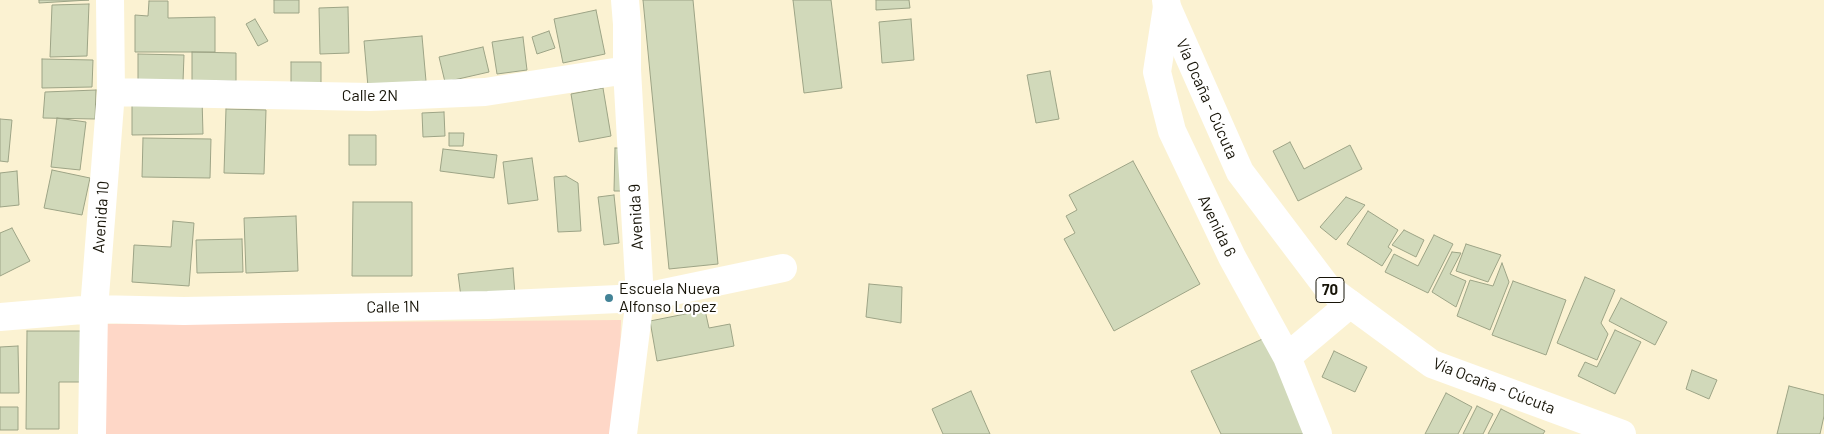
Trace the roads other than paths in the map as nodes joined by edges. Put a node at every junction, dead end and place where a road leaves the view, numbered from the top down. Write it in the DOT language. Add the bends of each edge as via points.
graph roads {
  1 [pos="110,0"];
  2 [pos="625,0"];
  3 [pos="1167,4"];
  4 [pos="627,70"];
  5 [pos="111,92"];
  6 [pos="783,268"];
  7 [pos="640,298"];
  8 [pos="1350,304"];
  9 [pos="94,309"];
  10 [pos="0,318"];
  11 [pos="1287,358"];
  12 [pos="92,434"];
  13 [pos="623,434"];
  14 [pos="1318,434"];
  15 [pos="1622,434"];
  1 -- 5 [label="street, Avenida 10"];
  2 -- 4 [label="street, Avenida 9"];
  3 -- 8 [label="street, Vía Ocaña - Cúcuta / 70" via="1240,172 1327,287"];
  3 -- 11 [label="street, Avenida 6" via="1157,72 1172,131 1232,257"];
  4 -- 5 [label="street, Calle 2N" via="475,93 370,97"];
  4 -- 7 [label="street, Avenida 9"];
  5 -- 9 [label="street, Avenida 10"];
  6 -- 7 [label="street, Calle 1N"];
  7 -- 9 [label="street, Calle 1N" via="488,305 184,311"];
  7 -- 13 [label="street, Avenida 9"];
  8 -- 11 [label="street"];
  8 -- 15 [label="street, Vía Ocaña - Cúcuta / 70" via="1432,364"];
  9 -- 10 [label="street, Calle 1N"];
  9 -- 12 [label="street, Avenida 10"];
  11 -- 14 [label="street, Avenida 6"];
}
